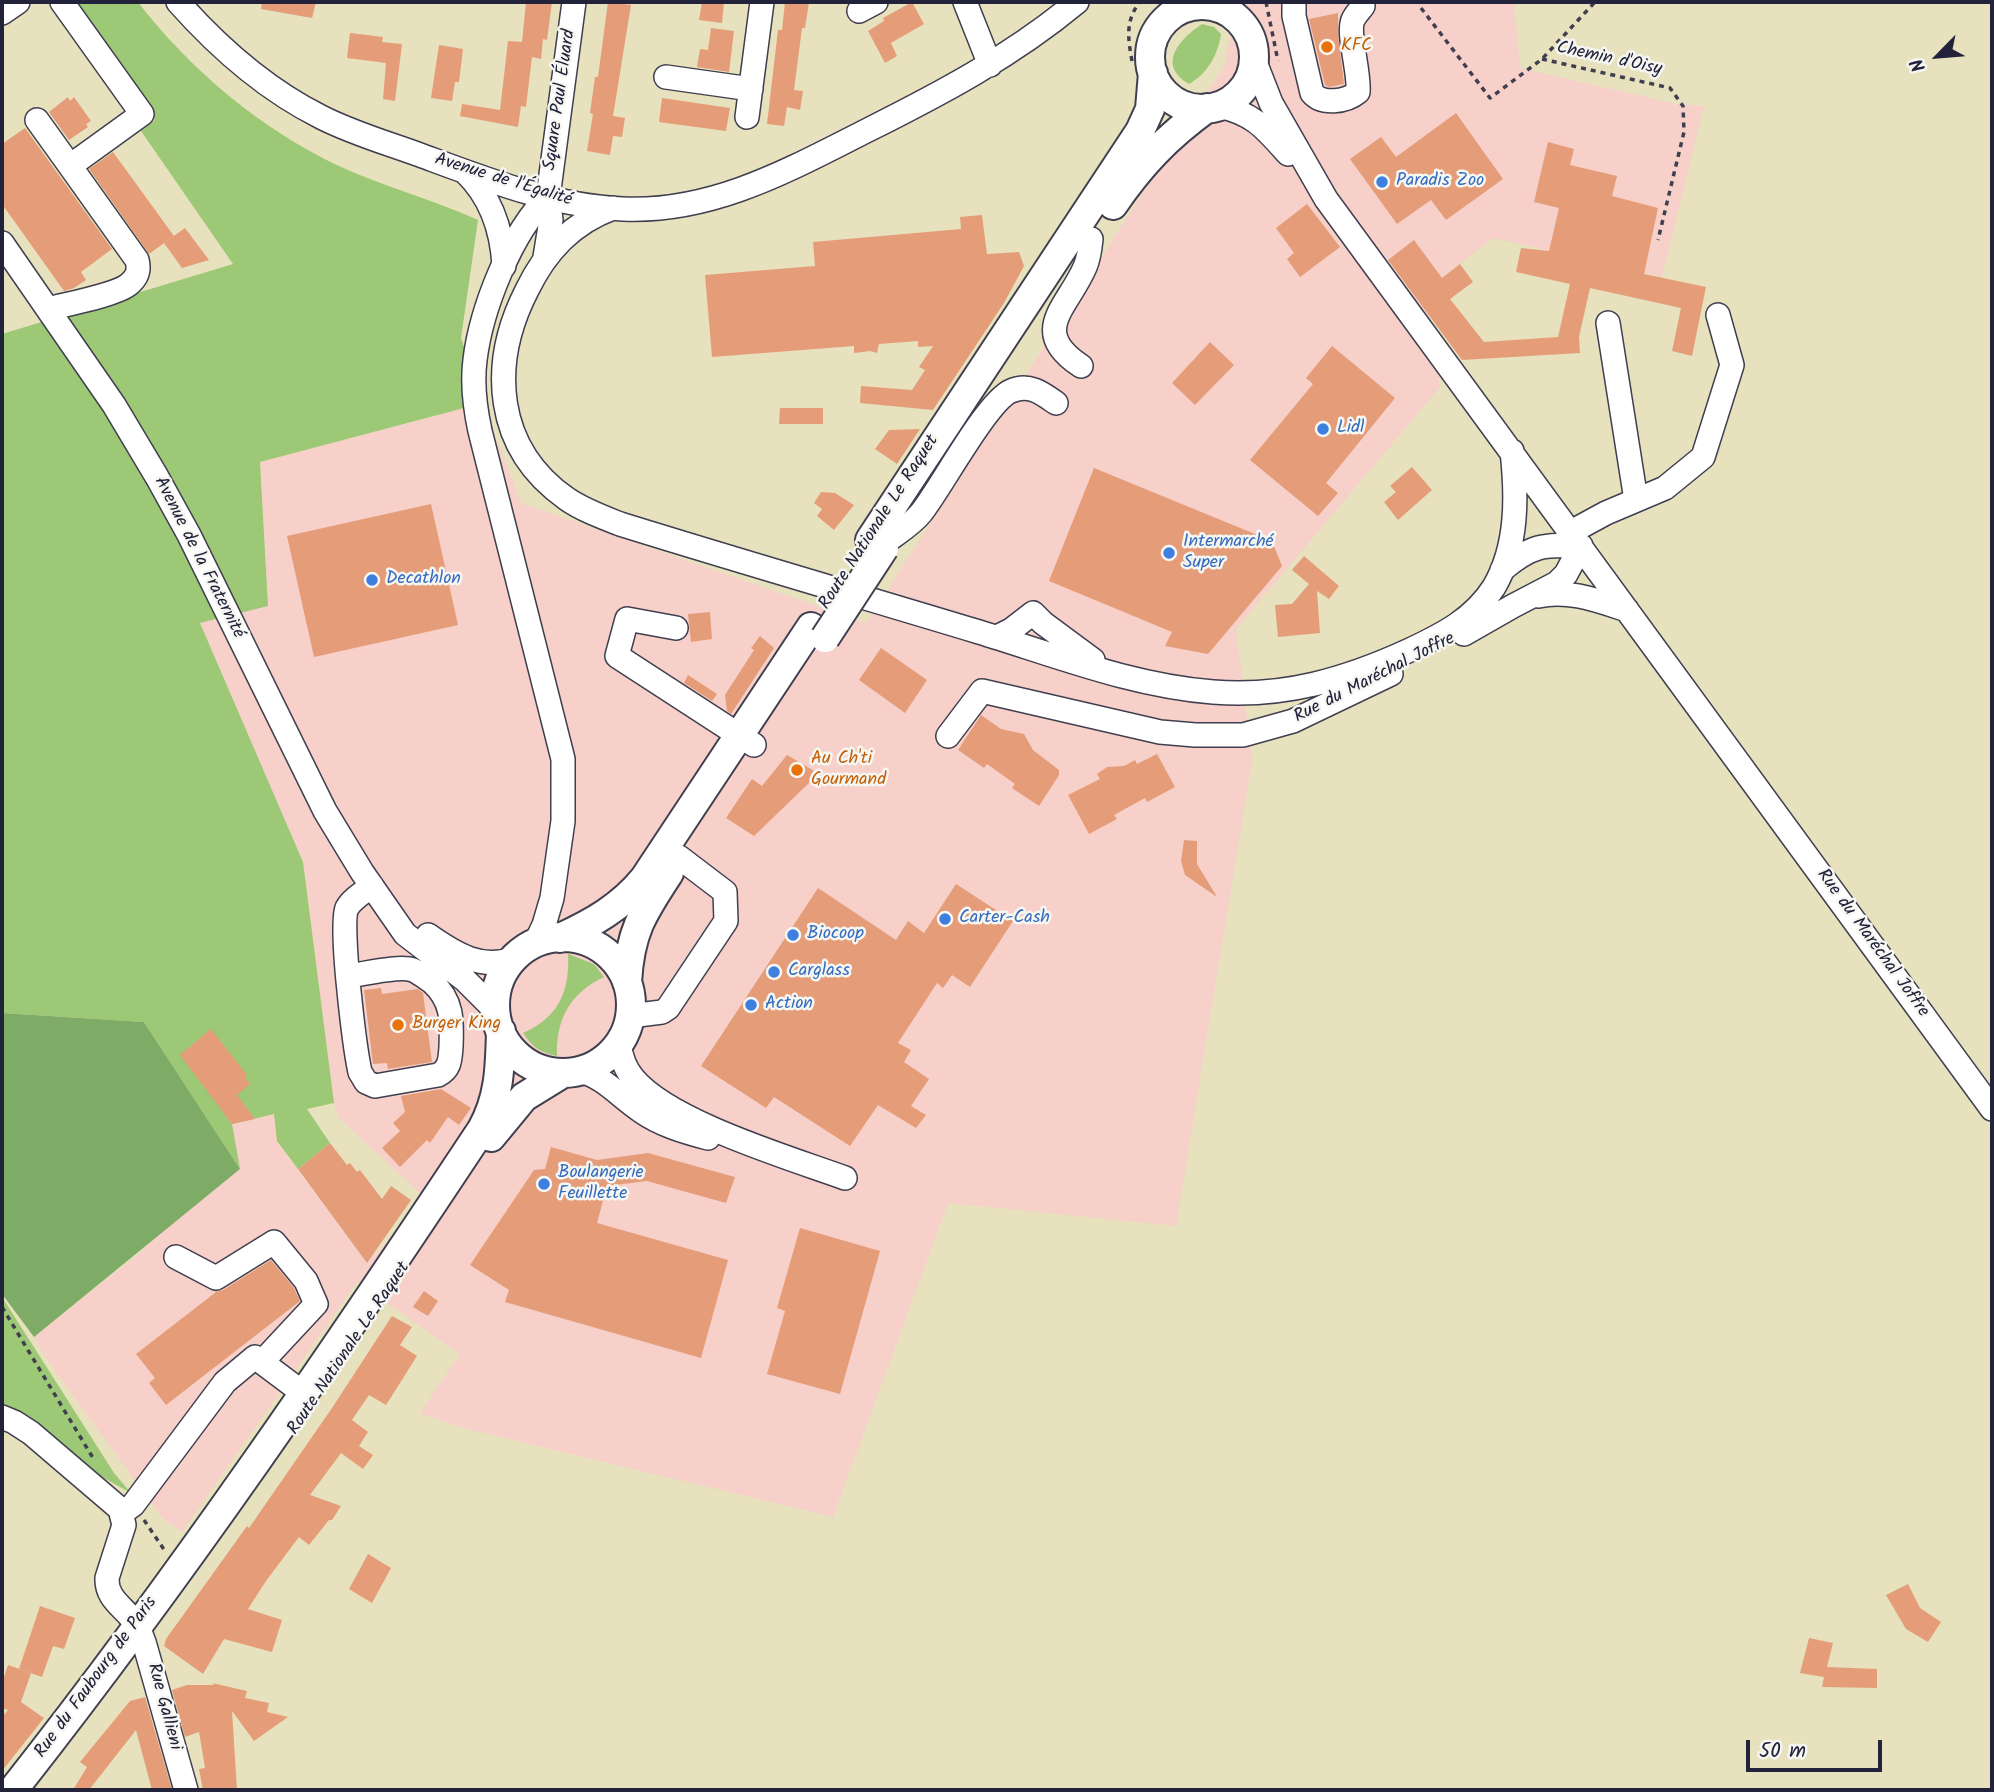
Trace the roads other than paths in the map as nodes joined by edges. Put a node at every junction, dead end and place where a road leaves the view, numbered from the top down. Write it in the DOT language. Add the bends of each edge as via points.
graph roads {
  1 [pos="18,2"];
  2 [pos="62,2"];
  3 [pos="178,2"];
  4 [pos="574,2"];
  5 [pos="762,2"];
  6 [pos="965,2"];
  7 [pos="1077,2"];
  8 [pos="1250,2"];
  9 [pos="1294,2"];
  10 [pos="1195,4"];
  11 [pos="1363,6"];
  12 [pos="2,13"];
  13 [pos="1246,30"];
  14 [pos="1254,57"];
  15 [pos="990,65"];
  16 [pos="1153,73"];
  17 [pos="666,77"];
  18 [pos="751,89"];
  19 [pos="1213,107"];
  20 [pos="747,117"];
  21 [pos="37,120"];
  22 [pos="70,166"];
  23 [pos="465,172"];
  24 [pos="548,197"];
  25 [pos="1326,199"];
  26 [pos="613,208"];
  27 [pos="1083,234"];
  28 [pos="2,243"];
  29 [pos="544,260"];
  30 [pos="504,267"];
  31 [pos="48,309"];
  32 [pos="1718,315"];
  33 [pos="1608,323"];
  34 [pos="1081,366"];
  35 [pos="1056,403"];
  36 [pos="1511,451"];
  37 [pos="1636,500"];
  38 [pos="1576,539"];
  39 [pos="880,540"];
  40 [pos="1502,570"];
  41 [pos="1529,598"];
  42 [pos="1627,610"];
  43 [pos="676,628"];
  44 [pos="997,637"];
  45 [pos="1117,673"];
  46 [pos="948,736"];
  47 [pos="747,740"];
  48 [pos="679,857"];
  49 [pos="372,886"];
  50 [pos="536,946"];
  51 [pos="348,976"];
  52 [pos="627,982"];
  53 [pos="630,1016"];
  54 [pos="498,1021"];
  55 [pos="619,1044"];
  56 [pos="572,1072"];
  57 [pos="1992,1109"];
  58 [pos="783,1156"];
  59 [pos="845,1178"];
  60 [pos="176,1257"];
  61 [pos="262,1362"];
  62 [pos="303,1394"];
  63 [pos="2,1417"];
  64 [pos="122,1513"];
  65 [pos="180,1566"];
  66 [pos="143,1635"];
  67 [pos="13,1790"];
  68 [pos="34,1790"];
  69 [pos="186,1790"];
  1 -- 12 [label="street"];
  2 -- 22 [label="street" via="142,114"];
  3 -- 23 [label="street, Avenue de l'Égalité" via="236,59 307,110"];
  4 -- 24 [label="street, Square Paul Éluard"];
  5 -- 18 [label="street"];
  6 -- 15 [label="street"];
  7 -- 15 [label="street, Avenue de l'Égalité"];
  8 -- 13 [label="main road"];
  9 -- 11 [label="street" via="1312,93 1325,101 1358,92 1352,21"];
  10 -- 13 [label="main road" via="1225,10"];
  10 -- 16 [label="main road" via="1170,16 1158,28 1150,50"];
  13 -- 14 [label="main road"];
  14 -- 19 [label="main road" via="1242,89"];
  14 -- 25 [label="street, Rue du Maréchal Joffre" via="1271,103"];
  15 -- 26 [label="street, Avenue de l'Égalité" via="751,187 680,206"];
  16 -- 19 [label="main road" via="1174,100 1190,107"];
  16 -- 27 [label="main road, Route Nationale Le Raquet" via="1144,124"];
  17 -- 18 [label="street"];
  18 -- 20 [label="street"];
  19 -- 25 [label="street, Rue du Maréchal Joffre" via="1254,118"];
  19 -- 27 [label="main road, Route Nationale Le Raquet" via="1181,127 1146,160"];
  21 -- 22 [label="street"];
  22 -- 31 [label="street" via="137,260 138,271 126,287"];
  23 -- 24 [label="street, Avenue de l'Égalité"];
  23 -- 30 [label="street" via="478,185 495,217"];
  24 -- 26 [label="street, Avenue de l'Égalité"];
  24 -- 29 [label="street, Square Paul Éluard" via="551,220"];
  24 -- 30 [label="street" via="530,218"];
  25 -- 36 [label="street, Rue du Maréchal Joffre"];
  26 -- 29 [label="street" via="570,230"];
  27 -- 34 [label="street" via="1087,264 1055,326 1062,352"];
  27 -- 39 [label="main road, Route Nationale Le Raquet"];
  28 -- 31 [label="street, Avenue de la Fraternité"];
  29 -- 44 [label="street" via="524,294 507,340 503,390 507,415 523,451 557,491 620,524"];
  30 -- 50 [label="street" via="478,343 475,401 564,772 563,821 552,898"];
  31 -- 49 [label="street, Avenue de la Fraternité" via="114,405 168,497 325,811"];
  32 -- 37 [label="street" via="1732,365 1703,457 1665,488"];
  33 -- 37 [label="street"];
  35 -- 39 [label="street" via="1032,388 1004,395 920,514"];
  36 -- 38 [label="street, Rue du Maréchal Joffre"];
  36 -- 40 [label="street" via="1514,509"];
  37 -- 38 [label="street"];
  38 -- 40 [label="street" via="1523,553"];
  38 -- 41 [label="street, Rue du Maréchal Joffre" via="1562,579"];
  38 -- 42 [label="street, Rue du Maréchal Joffre"];
  39 -- 47 [label="main road, Route Nationale Le Raquet"];
  40 -- 45 [label="street" via="1480,605 1454,627 1370,668 1334,680 1293,689 1229,693"];
  41 -- 42 [label="street, Rue du Maréchal Joffre" via="1567,594"];
  41 -- 46 [label="street, Rue du Maréchal Joffre" via="1359,690 1261,731 1171,734 982,691"];
  42 -- 57 [label="street, Rue du Maréchal Joffre"];
  43 -- 47 [label="street" via="627,619 617,656"];
  44 -- 45 [label="street"];
  44 -- 45 [label="street" via="1033,613 1078,650"];
  47 -- 48 [label="main road, Route Nationale Le Raquet"];
  47 -- 50 [label="main road, Route Nationale Le Raquet" via="636,889 597,920"];
  48 -- 52 [label="main road, Route Nationale Le Raquet" via="637,924"];
  48 -- 53 [label="street" via="725,892 726,921 668,1008"];
  49 -- 50 [label="street, Avenue de la Fraternité" via="428,935 462,956 489,963"];
  49 -- 51 [label="street" via="346,909"];
  49 -- 54 [label="street, Avenue de la Fraternité" via="405,934 465,980"];
  50 -- 52 [label="main road" via="577,939 614,960"];
  50 -- 54 [label="main road" via="505,971 498,986"];
  51 -- 51 [label="street" via="359,1067 366,1082 380,1086 446,1070 452,1015 441,991 407,969"];
  52 -- 53 [label="main road"];
  53 -- 55 [label="main road"];
  54 -- 56 [label="main road" via="514,1051 526,1062 547,1071"];
  54 -- 62 [label="main road, Route Nationale Le Raquet" via="500,1075 496,1100 482,1129"];
  55 -- 56 [label="main road" via="602,1061"];
  55 -- 58 [label="street" via="633,1078 664,1105"];
  56 -- 58 [label="street" via="597,1077 661,1123"];
  56 -- 66 [label="main road, Route Nationale Le Raquet" via="533,1090 501,1123 311,1410"];
  58 -- 59 [label="street"];
  60 -- 61 [label="street" via="216,1278 274,1242 306,1281 316,1304"];
  61 -- 62 [label="street"];
  61 -- 64 [label="street" via="255,1357 225,1381 134,1505"];
  62 -- 65 [label="main road, Route Nationale Le Raquet"];
  63 -- 64 [label="street" via="31,1433"];
  64 -- 66 [label="street" via="124,1525 107,1587"];
  65 -- 66 [label="main road, Rue du Faubourg de Paris"];
  66 -- 67 [label="main road, Rue du Faubourg de Paris"];
  66 -- 68 [label="main road, Rue du Faubourg de Paris"];
  66 -- 69 [label="street, Rue Gallieni"];
}
